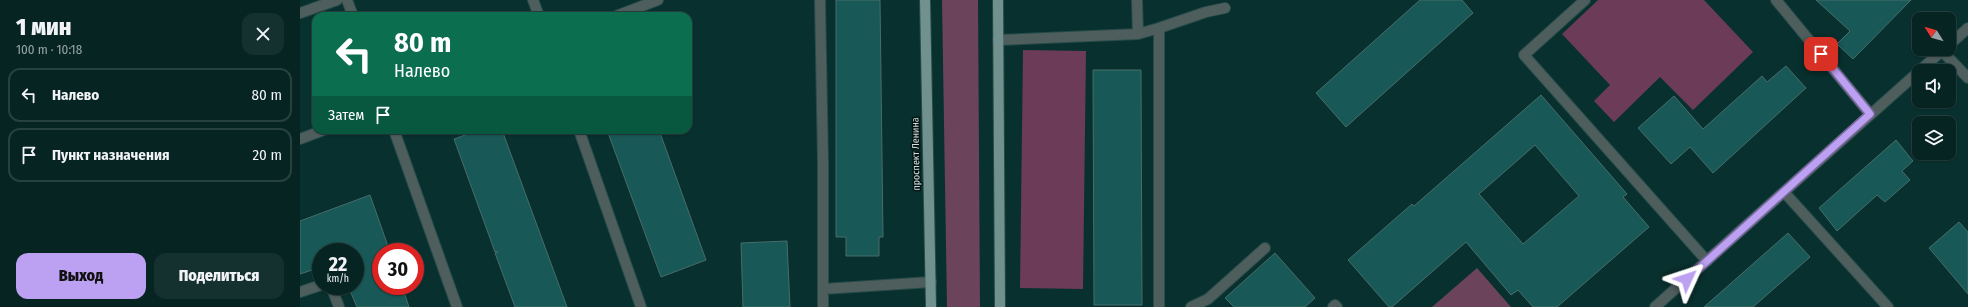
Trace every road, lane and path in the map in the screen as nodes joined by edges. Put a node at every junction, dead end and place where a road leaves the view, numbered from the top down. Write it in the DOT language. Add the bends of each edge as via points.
graph roads {
  1 [pos="337,0"];
  2 [pos="347,0"];
  3 [pos="533,0"];
  4 [pos="658,0"];
  5 [pos="820,0"];
  6 [pos="925,0"];
  7 [pos="998,0"];
  8 [pos="1137,0"];
  9 [pos="1586,0"];
  10 [pos="1776,0"];
  11 [pos="1225,8"];
  12 [pos="352,12"];
  13 [pos="538,12"];
  14 [pos="626,12"];
  15 [pos="300,13"];
  16 [pos="1160,28"];
  17 [pos="1968,28"];
  18 [pos="1138,34"];
  19 [pos="1956,38"];
  20 [pos="998,40"];
  21 [pos="1936,56"];
  22 [pos="1951,56"];
  23 [pos="1968,78"];
  24 [pos="1870,114"];
  25 [pos="313,134"];
  26 [pos="395,134"];
  27 [pos="579,134"];
  28 [pos="300,139"];
  29 [pos="1784,192"];
  30 [pos="1265,248"];
  31 [pos="1708,261"];
  32 [pos="931,282"];
  33 [pos="312,288"];
  34 [pos="823,289"];
  35 [pos="300,292"];
  36 [pos="334,295"];
  37 [pos="339,307"];
  38 [pos="458,307"];
  39 [pos="641,307"];
  40 [pos="823,307"];
  41 [pos="931,307"];
  42 [pos="1000,307"];
  43 [pos="1159,307"];
  44 [pos="1191,307"];
  45 [pos="1333,307"];
  46 [pos="1337,307"];
  47 [pos="1655,307"];
  48 [pos="1888,307"];
  1 -- 15 [label="street"];
  2 -- 12 [label="street"];
  3 -- 13 [label="street"];
  4 -- 14 [label="street"];
  5 -- 34 [label="street"];
  6 -- 32 [label="main road, проспект Ленина"];
  7 -- 20 [label="main road"];
  8 -- 18 [label="street"];
  9 -- 31 [label="street" via="1524,55"];
  10 -- 24 [label="street"];
  11 -- 16 [label="street"];
  16 -- 18 [label="street"];
  16 -- 43 [label="street"];
  17 -- 19 [label="street"];
  18 -- 20 [label="street"];
  20 -- 42 [label="main road"];
  21 -- 24 [label="street"];
  22 -- 23 [label="street"];
  24 -- 29 [label="street"];
  25 -- 28 [label="street"];
  26 -- 38 [label="street"];
  27 -- 39 [label="street"];
  29 -- 31 [label="street"];
  29 -- 48 [label="street"];
  30 -- 44 [label="street" via="1208,298"];
  31 -- 47 [label="street"];
  32 -- 34 [label="street"];
  32 -- 41 [label="main road, проспект Ленина"];
  33 -- 35 [label="street"];
  34 -- 40 [label="street"];
  36 -- 37 [label="street"];
  45 -- 46 [label="street"];
}
